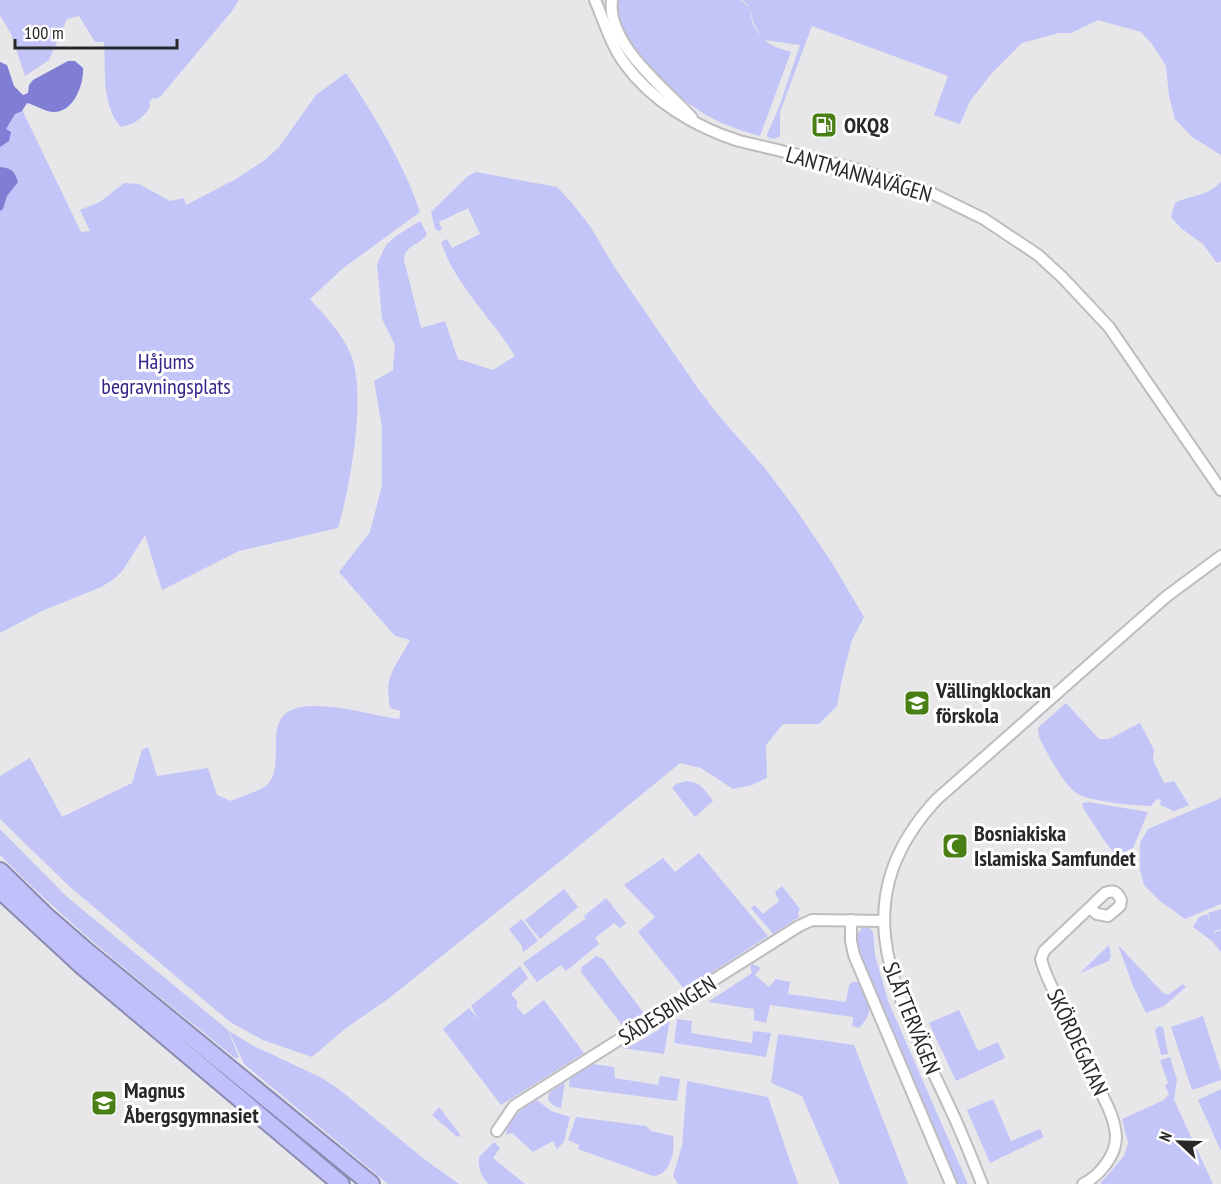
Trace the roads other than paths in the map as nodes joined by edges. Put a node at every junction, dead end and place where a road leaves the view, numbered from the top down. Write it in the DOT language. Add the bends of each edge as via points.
graph roads {
  1 [pos="595,0"];
  2 [pos="612,0"];
  3 [pos="694,121"];
  4 [pos="1221,490"];
  5 [pos="1221,556"];
  6 [pos="0,871"];
  7 [pos="0,890"];
  8 [pos="1090,908"];
  9 [pos="851,920"];
  10 [pos="884,921"];
  11 [pos="497,1131"];
  12 [pos="341,1184"];
  13 [pos="371,1184"];
  14 [pos="951,1184"];
  15 [pos="982,1184"];
  16 [pos="1083,1184"];
  1 -- 3 [label="street, LANTMANNAVÄGEN" via="624,63 676,113"];
  2 -- 3 [label="street, LANTMANNAVÄGEN" via="614,20 627,47"];
  3 -- 4 [label="street, LANTMANNAVÄGEN" via="739,141 918,188 1007,233 1062,277 1109,327"];
  5 -- 10 [label="street, SLÅTTERVÄGEN" via="1167,596 930,806 899,852"];
  6 -- 13 [label="highway" via="90,954"];
  7 -- 12 [label="highway" via="98,980"];
  8 -- 16 [label="street, SKÖRDEGATAN" via="1044,951 1041,959 1114,1127 1113,1152 1092,1180"];
  9 -- 10 [label="street, SÄDESBINGEN"];
  9 -- 11 [label="street, SÄDESBINGEN" via="812,920 799,926 514,1106"];
  9 -- 14 [label="street" via="854,955"];
  10 -- 15 [label="street, SLÅTTERVÄGEN" via="889,967 898,992"];
}
